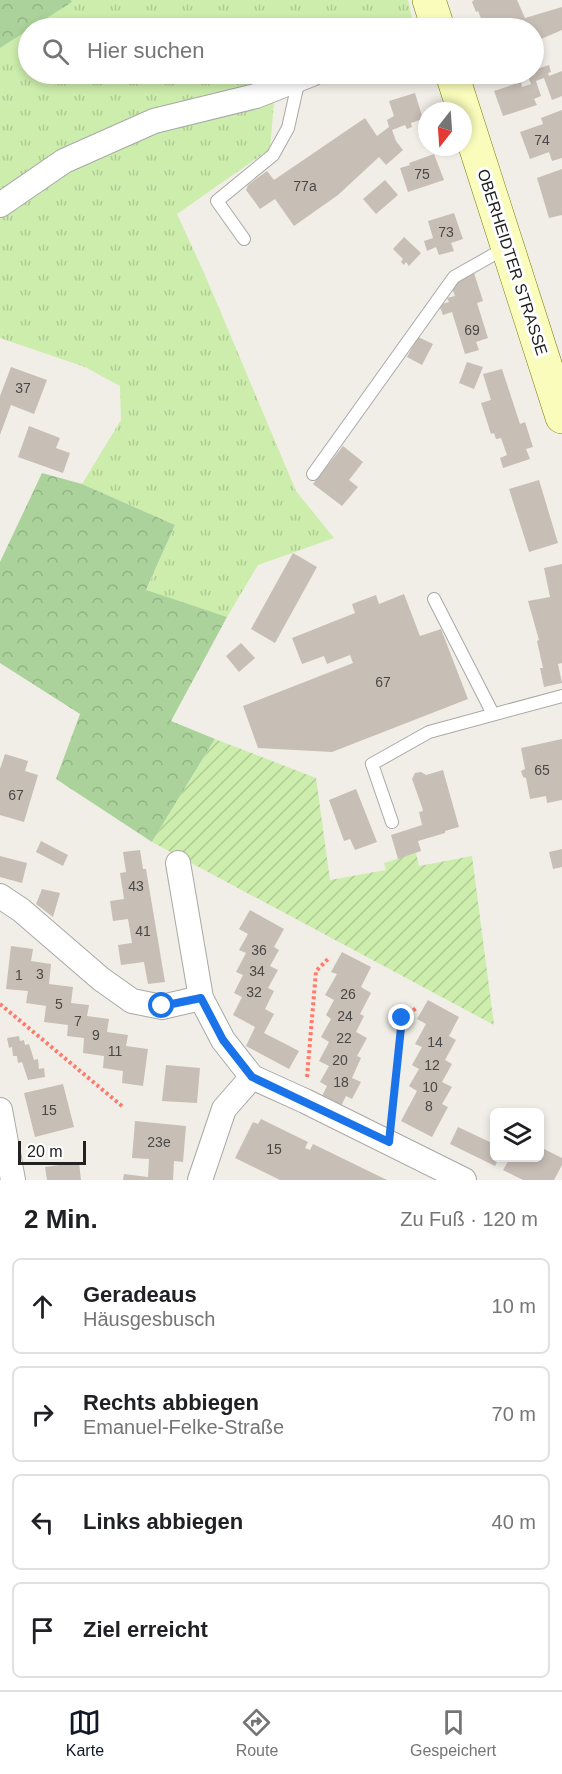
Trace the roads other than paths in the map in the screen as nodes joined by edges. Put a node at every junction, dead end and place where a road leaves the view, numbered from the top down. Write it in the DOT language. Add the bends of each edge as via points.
graph roads {
  1 [pos="286,84"];
  2 [pos="303,84"];
  3 [pos="455,84"];
  4 [pos="0,205"];
  5 [pos="244,239"];
  6 [pos="508,246"];
  7 [pos="562,417"];
  8 [pos="313,474"];
  9 [pos="434,599"];
  10 [pos="562,696"];
  11 [pos="493,714"];
  12 [pos="392,822"];
  13 [pos="178,863"];
  14 [pos="0,896"];
  15 [pos="201,998"];
  16 [pos="252,1077"];
  17 [pos="0,1110"];
  18 [pos="460,1179"];
  19 [pos="13,1180"];
  20 [pos="200,1180"];
  1 -- 4 [label="street" via="256,96 154,121 64,161"];
  2 -- 5 [label="lane" via="288,128 273,155 217,201"];
  3 -- 6 [label="street, OBERHEIDTER STRASSE"];
  6 -- 7 [label="street, OBERHEIDTER STRASSE"];
  6 -- 8 [label="lane" via="454,277"];
  9 -- 11 [label="lane"];
  10 -- 11 [label="lane"];
  11 -- 12 [label="lane" via="429,732 372,764"];
  13 -- 15 [label="street"];
  14 -- 15 [label="street" via="132,1001 162,1006"];
  15 -- 16 [label="street" via="223,1040"];
  16 -- 18 [label="street"];
  16 -- 20 [label="street" via="224,1109"];
  17 -- 19 [label="street"];
}
